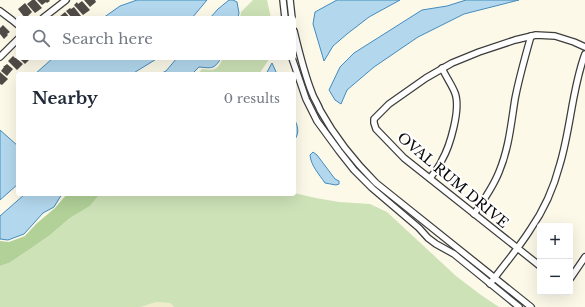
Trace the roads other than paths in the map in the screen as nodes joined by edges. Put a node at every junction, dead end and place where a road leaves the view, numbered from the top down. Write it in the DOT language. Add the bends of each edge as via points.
graph roads {
  1 [pos="66,0"];
  2 [pos="283,0"];
  3 [pos="290,0"];
  4 [pos="0,11"];
  5 [pos="46,16"];
  6 [pos="285,16"];
  7 [pos="292,16"];
  8 [pos="16,23"];
  9 [pos="531,36"];
  10 [pos="296,40"];
  11 [pos="16,41"];
  12 [pos="585,47"];
  13 [pos="585,54"];
  14 [pos="0,57"];
  15 [pos="293,60"];
  16 [pos="442,68"];
  17 [pos="430,178"];
  18 [pos="474,214"];
  19 [pos="517,248"];
  20 [pos="585,257"];
  21 [pos="537,264"];
  22 [pos="573,275"];
  23 [pos="495,277"];
  24 [pos="490,284"];
  25 [pos="519,307"];
  26 [pos="531,307"];
  1 -- 5 [label="street"];
  2 -- 6 [label="street"];
  3 -- 7 [label="street"];
  4 -- 8 [label="street"];
  9 -- 12 [label="street, OVAL RUM DRIVE" via="555,36"];
  9 -- 16 [label="street, OVAL RUM DRIVE" via="479,52"];
  9 -- 18 [label="street" via="520,74 505,156 491,189"];
  10 -- 23 [label="street" via="312,94 325,118 359,167"];
  11 -- 14 [label="street"];
  13 -- 19 [label="street" via="561,163 554,183 540,213"];
  15 -- 24 [label="street" via="306,99 317,121 354,170 428,238 454,254"];
  16 -- 17 [label="street" via="456,94 457,109 449,145"];
  16 -- 17 [label="street, OVAL RUM DRIVE" via="389,104 374,119 376,129 389,143"];
  17 -- 18 [label="street, OVAL RUM DRIVE"];
  18 -- 19 [label="street, OVAL RUM DRIVE"];
  19 -- 21 [label="street, OVAL RUM DRIVE"];
  19 -- 23 [label="street"];
  20 -- 22 [label="street"];
  23 -- 24 [label="street"];
  23 -- 26 [label="street"];
  24 -- 25 [label="street"];
}
